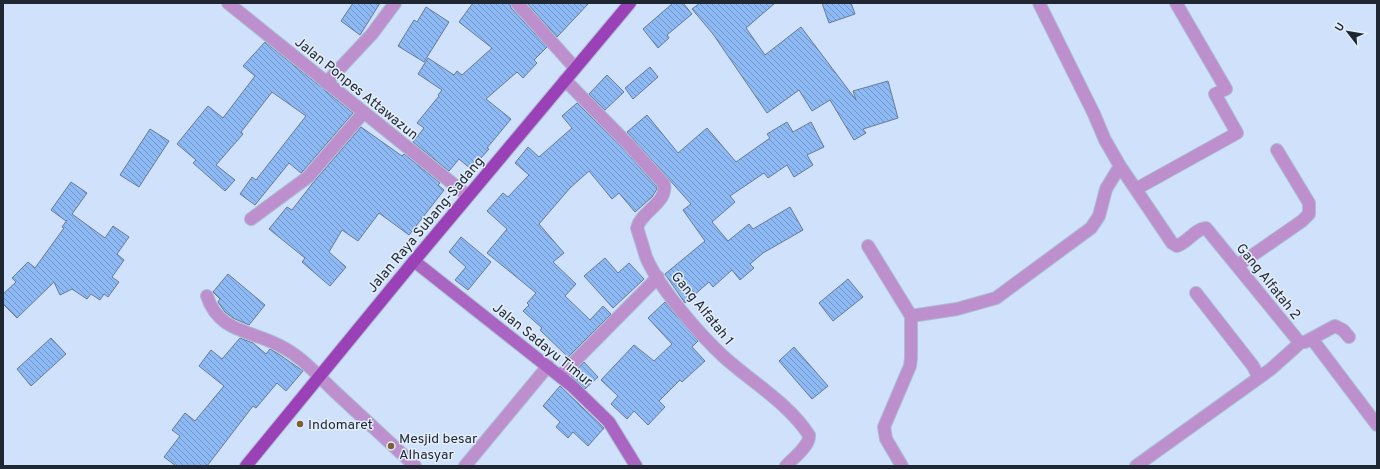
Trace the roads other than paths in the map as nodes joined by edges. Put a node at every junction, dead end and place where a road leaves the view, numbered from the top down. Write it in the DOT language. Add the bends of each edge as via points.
graph roads {
  1 [pos="228,3"];
  2 [pos="395,3"];
  3 [pos="517,3"];
  4 [pos="630,3"];
  5 [pos="1039,3"];
  6 [pos="1176,3"];
  7 [pos="575,68"];
  8 [pos="565,80"];
  9 [pos="326,83"];
  10 [pos="364,112"];
  11 [pos="1277,150"];
  12 [pos="1120,166"];
  13 [pos="1136,189"];
  14 [pos="468,196"];
  15 [pos="251,219"];
  16 [pos="868,246"];
  17 [pos="414,261"];
  18 [pos="1237,266"];
  19 [pos="658,277"];
  20 [pos="1196,293"];
  21 [pos="207,296"];
  22 [pos="911,316"];
  23 [pos="1349,337"];
  24 [pos="1312,339"];
  25 [pos="1300,344"];
  26 [pos="548,366"];
  27 [pos="560,376"];
  28 [pos="319,377"];
  29 [pos="1259,378"];
  30 [pos="1377,425"];
  31 [pos="246,466"];
  32 [pos="415,466"];
  33 [pos="465,466"];
  34 [pos="636,466"];
  35 [pos="786,466"];
  36 [pos="902,466"];
  37 [pos="1136,466"];
  1 -- 9 [label="street, Jalan Ponpes Attawazun"];
  2 -- 9 [label="street" via="372,34"];
  3 -- 7 [label="street"];
  4 -- 7 [label="main road, Jalan Raya Subang-Sadang"];
  5 -- 12 [label="street, Gang Alfatah 2"];
  6 -- 13 [label="street" via="1226,88 1216,94 1237,133"];
  7 -- 8 [label="main road, Jalan Raya Subang-Sadang"];
  8 -- 14 [label="main road, Jalan Raya Subang-Sadang"];
  8 -- 19 [label="street, Gang Alfatah 1" via="630,145 664,184 664,194 642,218 637,228 647,258"];
  9 -- 10 [label="street, Jalan Ponpes Attawazun"];
  10 -- 14 [label="street, Jalan Ponpes Attawazun"];
  10 -- 15 [label="street" via="308,177"];
  11 -- 18 [label="street" via="1308,204 1309,214"];
  12 -- 13 [label="street, Gang Alfatah 2"];
  12 -- 22 [label="street" via="1106,189 1099,216 1091,228 996,298 957,310"];
  13 -- 18 [label="street, Gang Alfatah 2" via="1172,243 1177,246 1183,244 1201,229 1206,228"];
  14 -- 17 [label="main road, Jalan Raya Subang-Sadang"];
  16 -- 22 [label="street"];
  17 -- 26 [label="street, Jalan Sadayu Timur"];
  17 -- 28 [label="main road, Jalan Raya Subang-Sadang"];
  18 -- 25 [label="street, Gang Alfatah 2"];
  19 -- 27 [label="street"];
  19 -- 35 [label="street, Gang Alfatah 1" via="689,319 724,357 781,403 805,428 810,440"];
  20 -- 29 [label="street" via="1253,366"];
  21 -- 28 [label="street" via="211,309 228,325 285,348"];
  22 -- 36 [label="street" via="912,358 884,427 886,439"];
  23 -- 24 [label="street" via="1335,326"];
  24 -- 25 [label="street"];
  24 -- 30 [label="street"];
  25 -- 29 [label="street"];
  26 -- 27 [label="street, Jalan Sadayu Timur"];
  26 -- 33 [label="street"];
  27 -- 34 [label="street, Jalan Sadayu Timur" via="610,422"];
  28 -- 31 [label="main road, Jalan Raya Subang-Sadang"];
  28 -- 32 [label="street"];
  29 -- 37 [label="street"];
}
